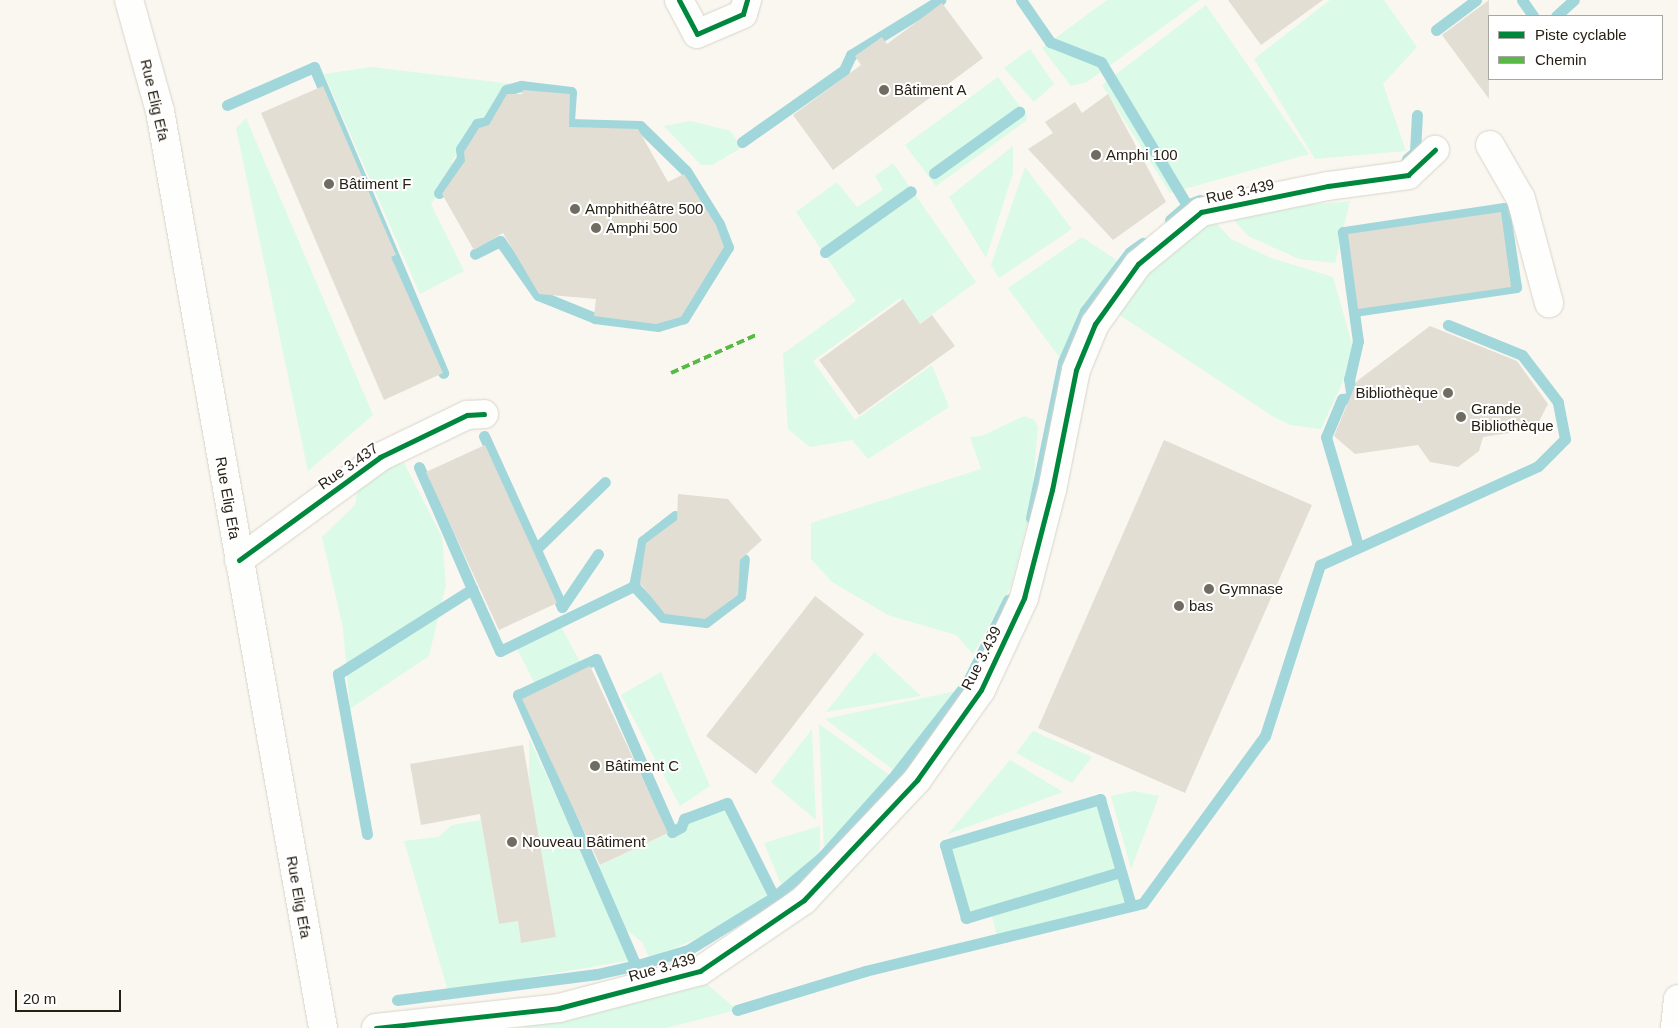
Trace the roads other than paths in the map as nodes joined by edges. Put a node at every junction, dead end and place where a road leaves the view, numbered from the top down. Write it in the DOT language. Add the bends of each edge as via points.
graph roads {
  1 [pos="129,0"];
  2 [pos="679,0"];
  3 [pos="747,0"];
  4 [pos="1490,145"];
  5 [pos="1435,150"];
  6 [pos="1549,303"];
  7 [pos="484,414"];
  8 [pos="239,560"];
  9 [pos="1678,999"];
  10 [pos="323,1028"];
  11 [pos="376,1028"];
  12 [pos="1675,1028"];
  1 -- 8 [label="street, Rue Elig Efa" via="160,111"];
  2 -- 3 [label="street" via="697,34 743,14"];
  4 -- 6 [label="street" via="1521,199"];
  5 -- 11 [label="street, Rue 3.439" via="1408,175 1328,186 1201,212 1138,264 1094,324 1076,370 1052,490 1024,598 981,690 917,780 804,900 700,972 559,1008"];
  7 -- 8 [label="street, Rue 3.437" via="467,415 380,457"];
  8 -- 10 [label="street, Rue Elig Efa"];
  9 -- 12 [label="street"];
}
